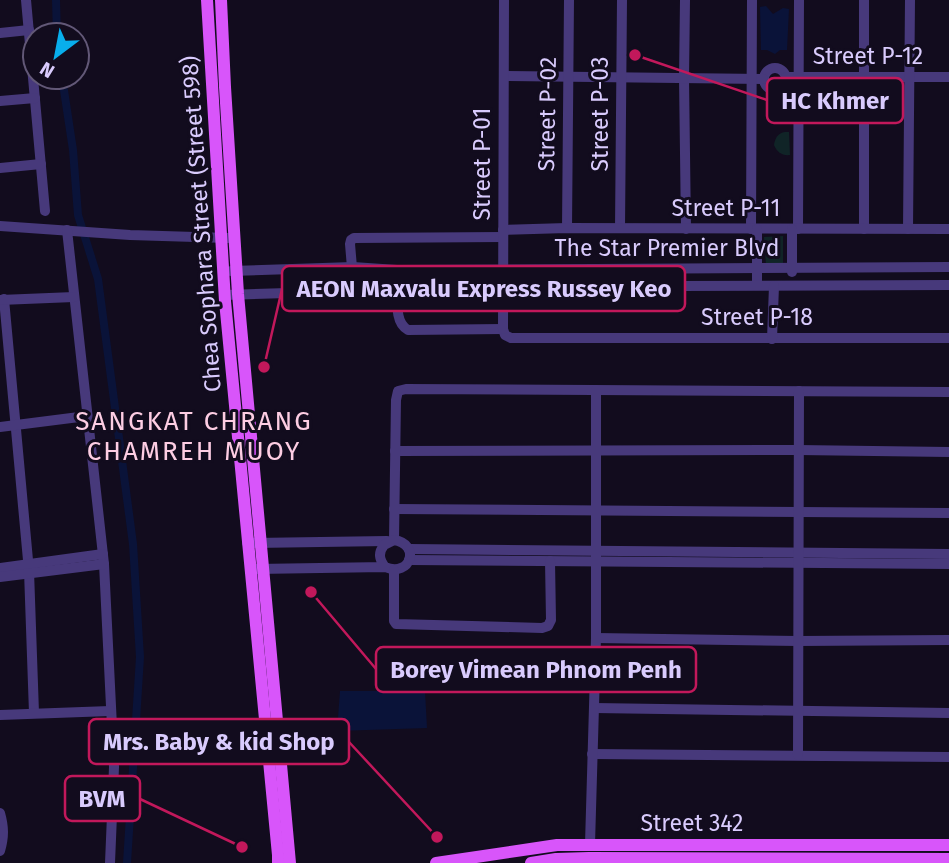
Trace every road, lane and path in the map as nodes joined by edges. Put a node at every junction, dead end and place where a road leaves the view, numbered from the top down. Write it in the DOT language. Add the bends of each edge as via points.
graph roads {
  1 [pos="26,0"];
  2 [pos="207,0"];
  3 [pos="220,0"];
  4 [pos="504,0"];
  5 [pos="569,0"];
  6 [pos="622,0"];
  7 [pos="685,0"];
  8 [pos="752,0"];
  9 [pos="799,0"];
  10 [pos="864,0"];
  11 [pos="909,0"];
  12 [pos="28,21"];
  13 [pos="21,31"];
  14 [pos="0,33"];
  15 [pos="504,76"];
  16 [pos="864,76"];
  17 [pos="569,77"];
  18 [pos="621,77"];
  19 [pos="800,77"];
  20 [pos="909,77"];
  21 [pos="949,77"];
  22 [pos="684,78"];
  23 [pos="758,79"];
  24 [pos="34,91"];
  25 [pos="218,96"];
  26 [pos="35,98"];
  27 [pos="0,101"];
  28 [pos="41,164"];
  29 [pos="0,168"];
  30 [pos="45,211"];
  31 [pos="0,226"];
  32 [pos="567,228"];
  33 [pos="620,228"];
  34 [pos="686,229"];
  35 [pos="754,229"];
  36 [pos="795,229"];
  37 [pos="864,229"];
  38 [pos="908,229"];
  39 [pos="949,229"];
  40 [pos="70,230"];
  41 [pos="503,233"];
  42 [pos="228,238"];
  43 [pos="352,265"];
  44 [pos="949,267"];
  45 [pos="757,268"];
  46 [pos="792,268"];
  47 [pos="263,270"];
  48 [pos="503,270"];
  49 [pos="223,271"];
  50 [pos="237,271"];
  51 [pos="757,285"];
  52 [pos="791,285"];
  53 [pos="949,285"];
  54 [pos="398,286"];
  55 [pos="503,286"];
  56 [pos="774,286"];
  57 [pos="354,291"];
  58 [pos="264,293"];
  59 [pos="238,294"];
  60 [pos="225,295"];
  61 [pos="74,297"];
  62 [pos="2,300"];
  63 [pos="503,329"];
  64 [pos="772,338"];
  65 [pos="949,338"];
  66 [pos="596,390"];
  67 [pos="799,391"];
  68 [pos="949,392"];
  69 [pos="87,416"];
  70 [pos="15,425"];
  71 [pos="0,427"];
  72 [pos="798,450"];
  73 [pos="395,451"];
  74 [pos="596,451"];
  75 [pos="949,452"];
  76 [pos="251,509"];
  77 [pos="394,509"];
  78 [pos="596,510"];
  79 [pos="798,511"];
  80 [pos="949,513"];
  81 [pos="391,540"];
  82 [pos="254,543"];
  83 [pos="949,554"];
  84 [pos="409,555"];
  85 [pos="596,556"];
  86 [pos="798,557"];
  87 [pos="103,559"];
  88 [pos="550,561"];
  89 [pos="949,564"];
  90 [pos="0,568"];
  91 [pos="390,568"];
  92 [pos="28,569"];
  93 [pos="256,569"];
  94 [pos="0,578"];
  95 [pos="596,638"];
  96 [pos="949,640"];
  97 [pos="798,641"];
  98 [pos="594,708"];
  99 [pos="110,710"];
  100 [pos="798,711"];
  101 [pos="34,713"];
  102 [pos="949,713"];
  103 [pos="0,715"];
  104 [pos="592,754"];
  105 [pos="798,755"];
  106 [pos="949,757"];
  107 [pos="0,813"];
  108 [pos="590,844"];
  109 [pos="949,845"];
  110 [pos="0,850"];
  111 [pos="949,859"];
  112 [pos="110,863"];
  113 [pos="278,863"];
  114 [pos="290,863"];
  115 [pos="436,863"];
  116 [pos="531,863"];
  1 -- 12 [label="street"];
  2 -- 25 [label="main road, Chea Sophara Street (Street 598)"];
  3 -- 25 [label="main road, Chea Sophara Street (Street 598)"];
  4 -- 15 [label="street, Street P-01"];
  5 -- 17 [label="street, Street P-02"];
  6 -- 18 [label="street, Street P-03"];
  7 -- 22 [label="street"];
  8 -- 23 [label="street"];
  9 -- 19 [label="street"];
  10 -- 16 [label="street"];
  11 -- 20 [label="street"];
  13 -- 14 [label="street"];
  15 -- 17 [label="street"];
  15 -- 41 [label="street, Street P-01"];
  16 -- 19 [label="street, Street P-12"];
  16 -- 20 [label="street, Street P-12"];
  16 -- 37 [label="street"];
  17 -- 18 [label="street"];
  17 -- 32 [label="street, Street P-02"];
  18 -- 22 [label="street"];
  18 -- 33 [label="street, Street P-03"];
  19 -- 23 [label="street, Street P-12" via="786,77 779,90"];
  19 -- 36 [label="street"];
  20 -- 21 [label="street, Street P-12"];
  20 -- 38 [label="street"];
  22 -- 23 [label="street"];
  22 -- 34 [label="street"];
  23 -- 35 [label="street"];
  24 -- 26 [label="street"];
  25 -- 42 [label="main road, Chea Sophara Street (Street 598)"];
  26 -- 27 [label="street"];
  26 -- 28 [label="street"];
  28 -- 29 [label="street"];
  28 -- 30 [label="street"];
  31 -- 40 [label="street"];
  32 -- 33 [label="street, Street P-11"];
  32 -- 41 [label="street, Street P-11"];
  33 -- 34 [label="street, Street P-11"];
  34 -- 35 [label="street, Street P-11"];
  35 -- 36 [label="street, Street P-11"];
  35 -- 45 [label="street"];
  36 -- 37 [label="street, Street P-11"];
  36 -- 46 [label="street"];
  37 -- 38 [label="street, Street P-11"];
  38 -- 39 [label="street, Street P-11"];
  40 -- 42 [label="street"];
  40 -- 61 [label="street"];
  41 -- 43 [label="street, Street P-11" via="354,238 350,244"];
  41 -- 48 [label="street, Street P-01"];
  42 -- 49 [label="main road, Chea Sophara Street (Street 598)"];
  42 -- 50 [label="main road, Chea Sophara Street (Street 598)"];
  43 -- 47 [label="street, The Star Premier Blvd"];
  43 -- 48 [label="street, The Star Premier Blvd"];
  43 -- 57 [label="street"];
  44 -- 46 [label="street, The Star Premier Blvd"];
  45 -- 46 [label="street, The Star Premier Blvd"];
  45 -- 48 [label="street, The Star Premier Blvd"];
  45 -- 51 [label="street"];
  46 -- 52 [label="street"];
  47 -- 50 [label="street, The Star Premier Blvd"];
  47 -- 58 [label="street"];
  48 -- 55 [label="street, Street P-01"];
  49 -- 50 [label="street, The Star Premier Blvd"];
  49 -- 60 [label="main road, Chea Sophara Street (Street 598)"];
  50 -- 59 [label="main road, Chea Sophara Street (Street 598)"];
  51 -- 55 [label="street, The Star Premier Blvd"];
  51 -- 56 [label="street, The Star Premier Blvd"];
  52 -- 53 [label="street, The Star Premier Blvd"];
  52 -- 56 [label="street, The Star Premier Blvd"];
  54 -- 55 [label="street, The Star Premier Blvd"];
  54 -- 57 [label="street, The Star Premier Blvd"];
  54 -- 63 [label="street, Street P-18" via="399,321 408,330"];
  55 -- 63 [label="street, Street P-01"];
  56 -- 64 [label="street"];
  57 -- 58 [label="street, The Star Premier Blvd"];
  58 -- 59 [label="street, The Star Premier Blvd"];
  59 -- 60 [label="street, The Star Premier Blvd"];
  59 -- 76 [label="main road, Chea Sophara Street (Street 598)"];
  60 -- 76 [label="main road, Chea Sophara Street (Street 598)"];
  61 -- 62 [label="street"];
  61 -- 69 [label="street"];
  62 -- 70 [label="street"];
  63 -- 64 [label="street, Street P-18" via="511,338"];
  64 -- 65 [label="street, Street P-18"];
  66 -- 67 [label="street"];
  66 -- 73 [label="street" via="398,391"];
  66 -- 74 [label="street"];
  67 -- 68 [label="street"];
  67 -- 72 [label="street"];
  69 -- 70 [label="street"];
  69 -- 87 [label="street"];
  70 -- 71 [label="street"];
  70 -- 92 [label="street"];
  72 -- 74 [label="street"];
  72 -- 75 [label="street"];
  72 -- 79 [label="street"];
  73 -- 74 [label="street"];
  73 -- 77 [label="street"];
  74 -- 78 [label="street"];
  76 -- 82 [label="main road, Chea Sophara Street (Street 598)"];
  77 -- 78 [label="street"];
  77 -- 81 [label="street"];
  78 -- 79 [label="street"];
  78 -- 85 [label="street"];
  79 -- 80 [label="street"];
  79 -- 86 [label="street"];
  81 -- 82 [label="street"];
  81 -- 84 [label="street" via="403,542"];
  81 -- 91 [label="street" via="380,553 382,563"];
  82 -- 93 [label="main road, Chea Sophara Street (Street 598)"];
  83 -- 86 [label="street"];
  84 -- 85 [label="street"];
  84 -- 88 [label="street"];
  84 -- 91 [label="street" via="403,567"];
  85 -- 86 [label="street"];
  85 -- 88 [label="street"];
  85 -- 95 [label="street"];
  86 -- 89 [label="street"];
  86 -- 97 [label="street"];
  87 -- 92 [label="street"];
  87 -- 99 [label="street"];
  88 -- 91 [label="street" via="551,620 542,628 396,624"];
  90 -- 92 [label="street"];
  91 -- 93 [label="street"];
  92 -- 94 [label="street"];
  92 -- 101 [label="street"];
  93 -- 113 [label="main road, Chea Sophara Street (Street 598)"];
  93 -- 114 [label="main road, Chea Sophara Street (Street 598)"];
  95 -- 97 [label="street"];
  95 -- 98 [label="street"];
  96 -- 97 [label="street"];
  97 -- 100 [label="street"];
  98 -- 100 [label="street"];
  98 -- 104 [label="street"];
  99 -- 101 [label="street"];
  99 -- 112 [label="street" via="114,767"];
  100 -- 102 [label="street"];
  100 -- 105 [label="street"];
  101 -- 103 [label="street"];
  104 -- 105 [label="street"];
  104 -- 108 [label="street"];
  105 -- 106 [label="street"];
  107 -- 110 [label="street" via="4,826"];
  108 -- 109 [label="main road, Street 342"];
  108 -- 115 [label="main road, Street 342"];
  111 -- 116 [label="main road, Street 342" via="589,858"];
}
